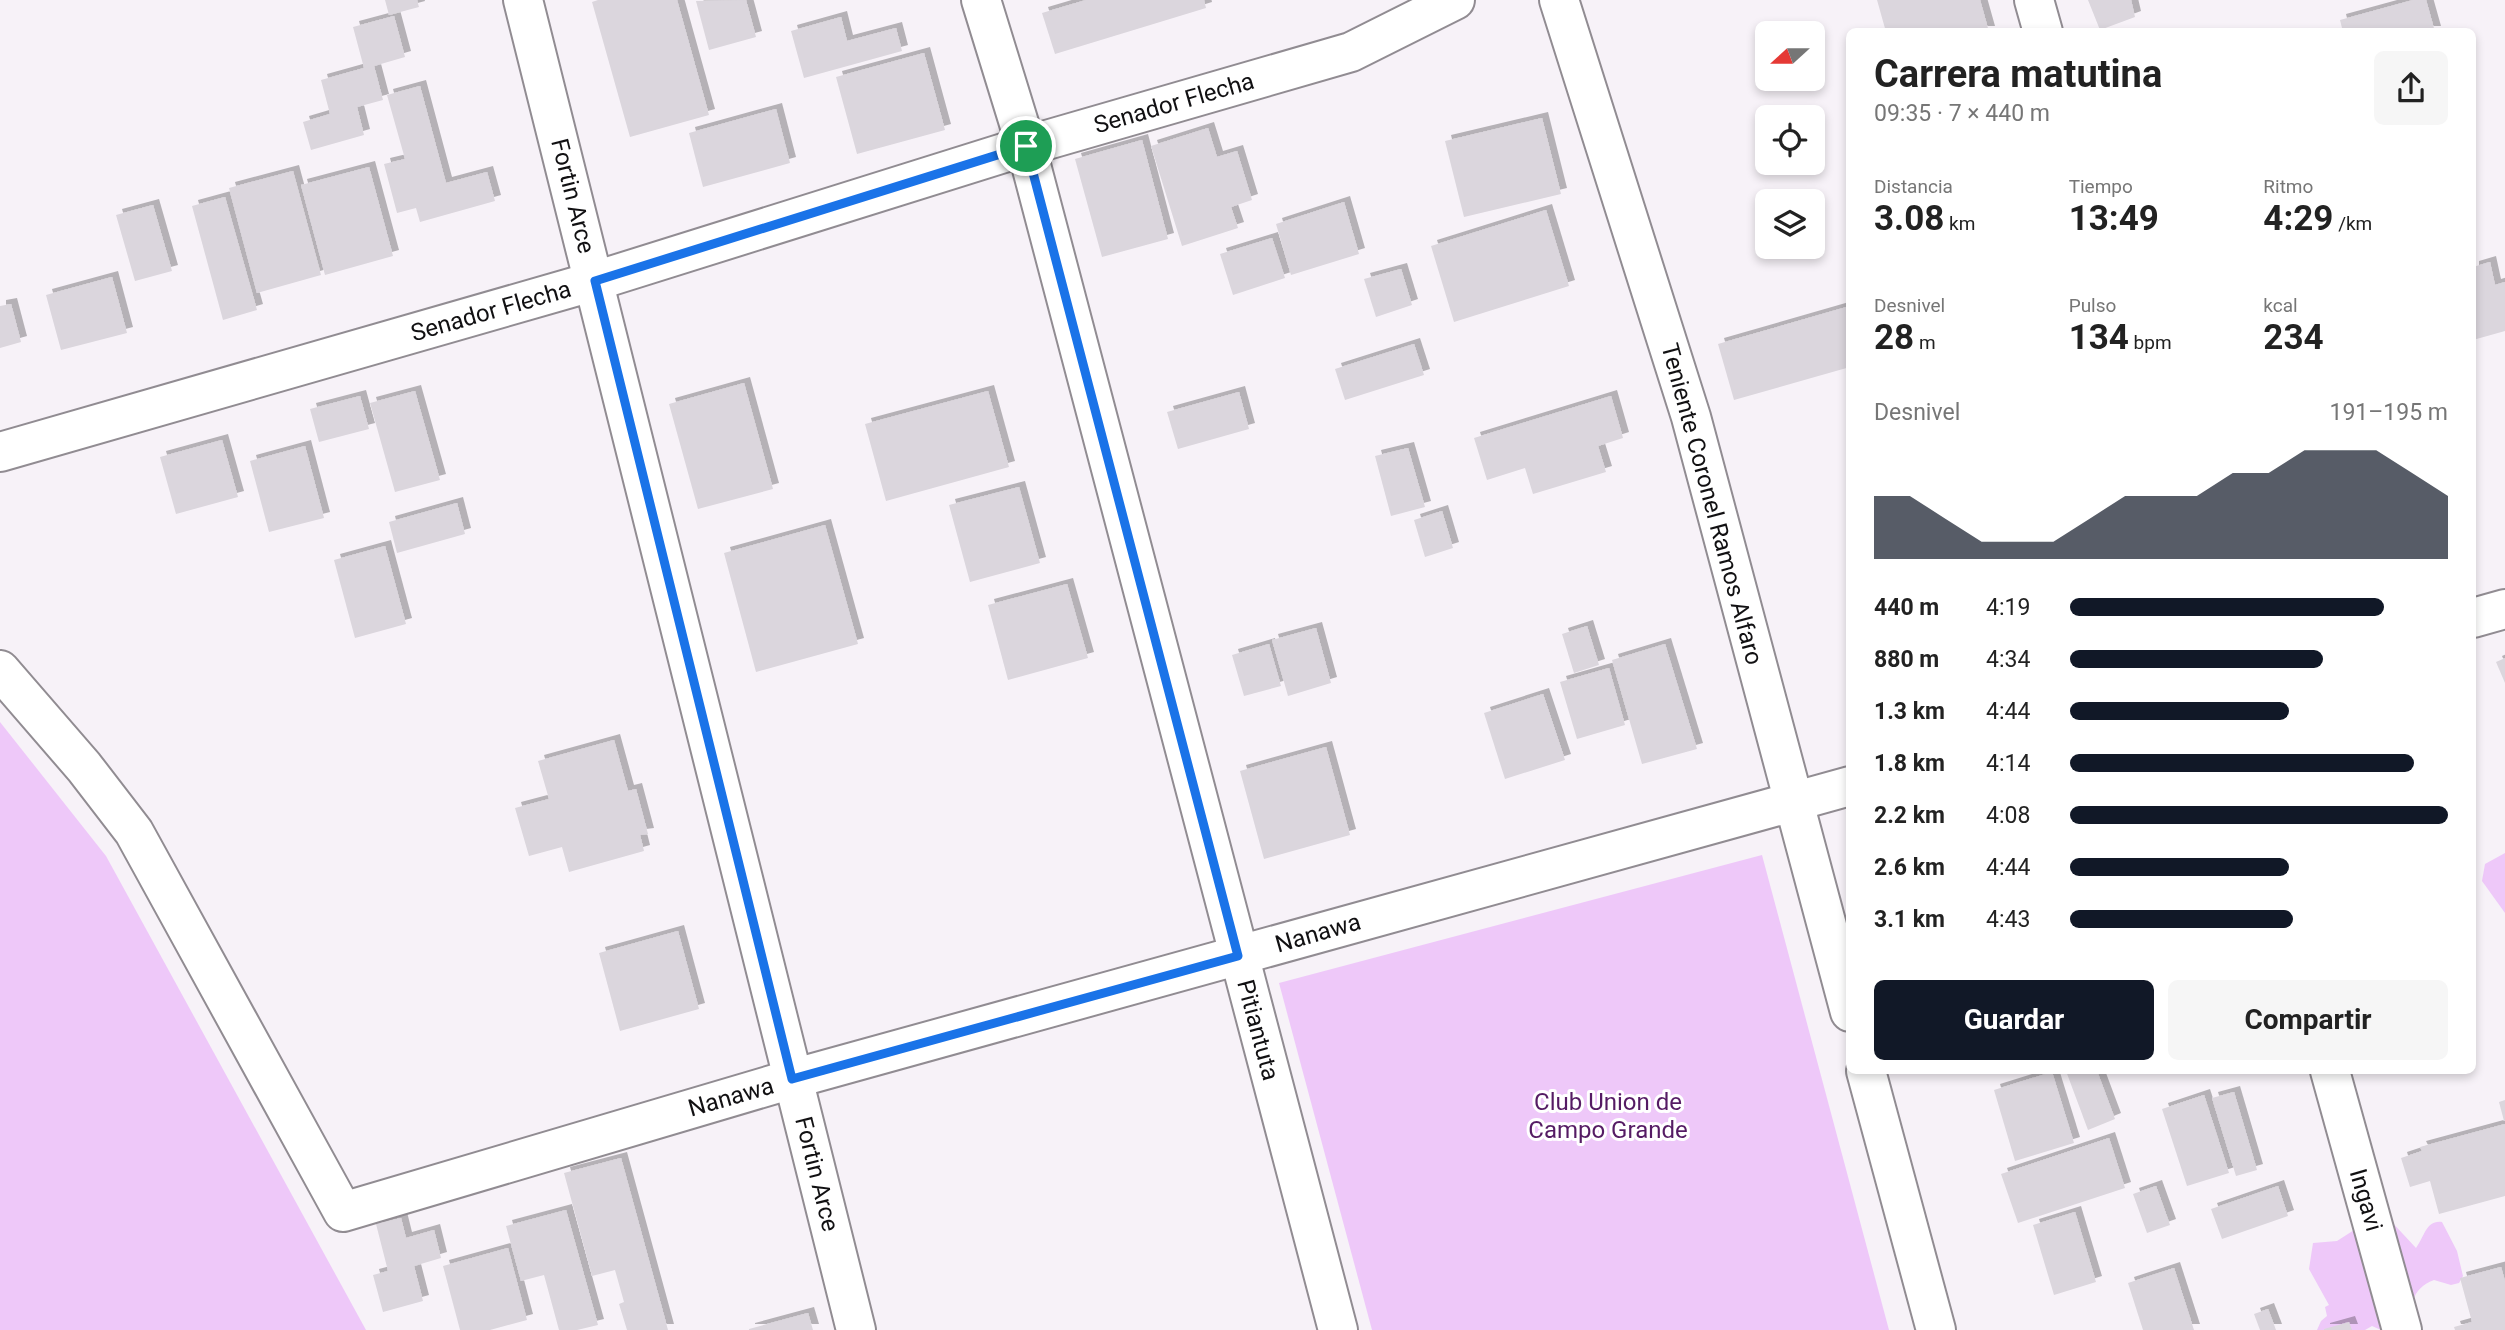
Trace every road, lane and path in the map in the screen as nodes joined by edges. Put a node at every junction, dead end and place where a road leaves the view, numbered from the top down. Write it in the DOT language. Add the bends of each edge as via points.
graph roads {
  1 [pos="523,0"];
  2 [pos="981,0"];
  3 [pos="1455,0"];
  4 [pos="1559,0"];
  5 [pos="2034,0"];
  6 [pos="2042,28"];
  7 [pos="1026,146"];
  8 [pos="595,281"];
  9 [pos="0,452"];
  10 [pos="2505,609"];
  11 [pos="2476,617"];
  12 [pos="0,670"];
  13 [pos="1846,787"];
  14 [pos="1793,800"];
  15 [pos="1238,956"];
  16 [pos="1846,997"];
  17 [pos="1867,1074"];
  18 [pos="2331,1074"];
  19 [pos="792,1079"];
  20 [pos="856,1330"];
  21 [pos="1338,1330"];
  22 [pos="1936,1330"];
  23 [pos="2402,1330"];
  1 -- 8 [label="street, Fortin Arce"];
  2 -- 7 [label="street, Pitiantuta"];
  3 -- 7 [label="street, Senador Flecha" via="1351,52"];
  4 -- 14 [label="street, Teniente Coronel Ramos Alfaro" via="1692,417"];
  5 -- 6 [label="street"];
  7 -- 8 [label="street, Senador Flecha"];
  7 -- 15 [label="street, Pitiantuta"];
  8 -- 9 [label="street, Senador Flecha"];
  8 -- 19 [label="street, Fortin Arce"];
  10 -- 11 [label="street"];
  12 -- 19 [label="street, Nanawa" via="134,832 343,1212"];
  13 -- 14 [label="street, Nanawa"];
  14 -- 15 [label="street, Nanawa"];
  14 -- 16 [label="street, Teniente Coronel Ramos Alfaro"];
  15 -- 19 [label="street, Nanawa"];
  15 -- 21 [label="street, Pitiantuta"];
  17 -- 22 [label="street"];
  18 -- 23 [label="street, Ingavi"];
  19 -- 20 [label="street, Fortin Arce"];
}
